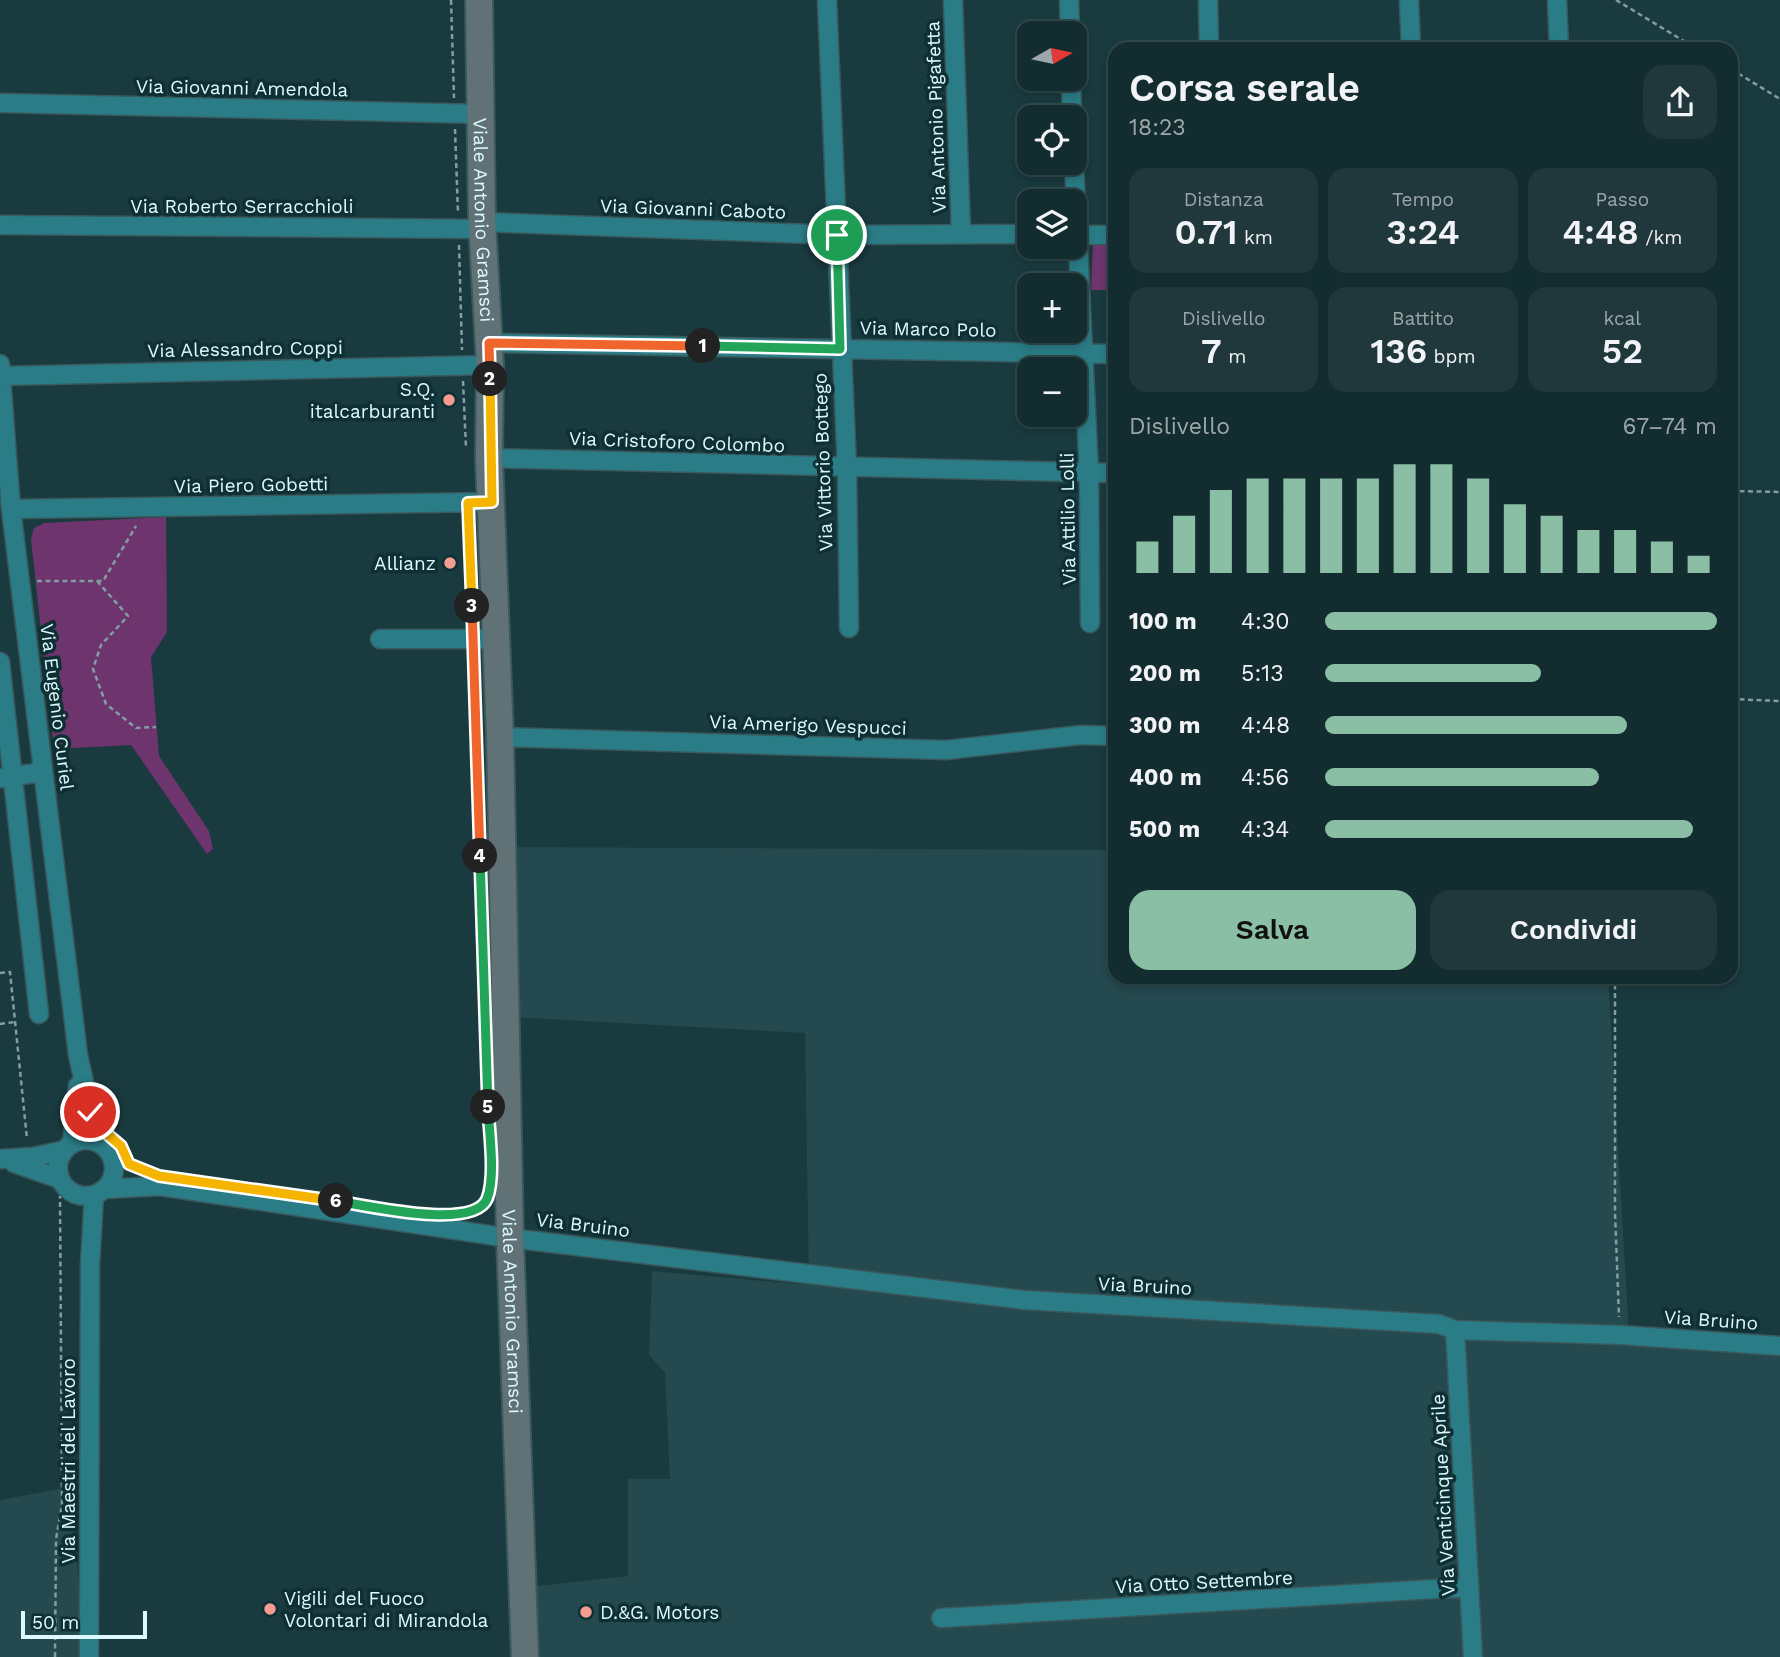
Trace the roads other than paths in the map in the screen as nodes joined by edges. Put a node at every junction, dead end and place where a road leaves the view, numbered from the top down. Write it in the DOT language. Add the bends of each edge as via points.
graph roads {
  1 [pos="479,0"];
  2 [pos="827,0"];
  3 [pos="953,0"];
  4 [pos="1069,0"];
  5 [pos="1208,0"];
  6 [pos="1409,0"];
  7 [pos="1556,0"];
  8 [pos="1070,21"];
  9 [pos="1209,42"];
  10 [pos="1411,42"];
  11 [pos="1559,42"];
  12 [pos="0,103"];
  13 [pos="483,114"];
  14 [pos="0,225"];
  15 [pos="475,227"];
  16 [pos="961,233"];
  17 [pos="1017,234"];
  18 [pos="837,235"];
  19 [pos="1087,235"];
  20 [pos="1108,235"];
  21 [pos="1077,259"];
  22 [pos="840,349"];
  23 [pos="489,354"];
  24 [pos="1084,354"];
  25 [pos="1108,354"];
  26 [pos="1,370"];
  27 [pos="478,453"];
  28 [pos="847,469"];
  29 [pos="1089,473"];
  30 [pos="1108,473"];
  31 [pos="492,502"];
  32 [pos="11,509"];
  33 [pos="8,556"];
  34 [pos="1090,623"];
  35 [pos="849,628"];
  36 [pos="380,639"];
  37 [pos="485,639"];
  38 [pos="0,662"];
  39 [pos="1108,736"];
  40 [pos="500,737"];
  41 [pos="43,772"];
  42 [pos="6,777"];
  43 [pos="39,1014"];
  44 [pos="78,1055"];
  45 [pos="68,1147"];
  46 [pos="113,1151"];
  47 [pos="0,1159"];
  48 [pos="155,1179"];
  49 [pos="63,1188"];
  50 [pos="99,1192"];
  51 [pos="510,1238"];
  52 [pos="90,1265"];
  53 [pos="1455,1330"];
  54 [pos="1780,1346"];
  55 [pos="1469,1587"];
  56 [pos="942,1618"];
  57 [pos="89,1657"];
  58 [pos="525,1657"];
  59 [pos="1473,1657"];
  1 -- 13 [label="street, Viale Antonio Gramsci"];
  2 -- 18 [label="street, Via Vittorio Bottego"];
  3 -- 16 [label="street, Via Antonio Pigafetta"];
  4 -- 8 [label="street"];
  5 -- 9 [label="street"];
  6 -- 10 [label="street"];
  7 -- 11 [label="street"];
  12 -- 13 [label="street, Via Giovanni Amendola"];
  13 -- 15 [label="street, Viale Antonio Gramsci"];
  14 -- 15 [label="street, Via Roberto Serracchioli"];
  15 -- 18 [label="street, Via Giovanni Caboto"];
  15 -- 23 [label="street, Viale Antonio Gramsci"];
  16 -- 17 [label="street, Via Giovanni Caboto"];
  16 -- 18 [label="street, Via Giovanni Caboto"];
  18 -- 22 [label="street, Via Vittorio Bottego"];
  19 -- 20 [label="street"];
  21 -- 24 [label="street, Via Attilio Lolli"];
  22 -- 23 [label="street, Via Marco Polo"];
  22 -- 24 [label="street, Via Marco Polo"];
  22 -- 28 [label="street, Via Vittorio Bottego"];
  23 -- 26 [label="street, Via Alessandro Coppi" via="463,365"];
  23 -- 27 [label="street, Viale Antonio Gramsci"];
  24 -- 25 [label="street, Via Marco Polo"];
  24 -- 29 [label="street, Via Attilio Lolli"];
  26 -- 32 [label="street, Via Eugenio Curiel"];
  27 -- 28 [label="street, Via Cristoforo Colombo"];
  27 -- 31 [label="street, Viale Antonio Gramsci"];
  28 -- 29 [label="street, Via Cristoforo Colombo"];
  28 -- 35 [label="street, Via Vittorio Bottego"];
  29 -- 30 [label="street, Via Cristoforo Colombo"];
  29 -- 34 [label="street, Via Attilio Lolli"];
  31 -- 32 [label="street, Via Piero Gobetti"];
  31 -- 37 [label="street, Viale Antonio Gramsci"];
  32 -- 33 [label="street, Via Eugenio Curiel"];
  33 -- 41 [label="street, Via Eugenio Curiel" via="20,581"];
  36 -- 37 [label="street"];
  37 -- 40 [label="street, Viale Antonio Gramsci"];
  38 -- 42 [label="street"];
  39 -- 40 [label="street, Via Amerigo Vespucci" via="946,750"];
  40 -- 51 [label="street, Viale Antonio Gramsci"];
  41 -- 42 [label="street"];
  41 -- 44 [label="street, Via Eugenio Curiel"];
  42 -- 43 [label="street"];
  44 -- 45 [label="street, Via Eugenio Curiel" via="78,1100"];
  44 -- 46 [label="street, Via Eugenio Curiel" via="91,1114"];
  45 -- 46 [label="street" via="89,1140"];
  45 -- 47 [label="street" via="33,1157"];
  45 -- 49 [label="street" via="58,1164"];
  46 -- 48 [label="street" via="135,1177"];
  46 -- 50 [label="street" via="112,1175"];
  47 -- 49 [label="street"];
  48 -- 50 [label="street"];
  48 -- 51 [label="street, Via Bruino"];
  49 -- 50 [label="street"];
  49 -- 52 [label="street, Via Maestri del Lavoro"];
  50 -- 52 [label="street, Via Maestri del Lavoro"];
  51 -- 53 [label="street, Via Bruino" via="1024,1300 1439,1324"];
  51 -- 58 [label="street, Viale Antonio Gramsci"];
  52 -- 57 [label="street, Via Maestri del Lavoro"];
  53 -- 54 [label="street, Via Bruino"];
  53 -- 55 [label="street, Via Venticinque Aprile"];
  55 -- 56 [label="street, Via Otto Settembre"];
  55 -- 59 [label="street, Via Venticinque Aprile"];
}
